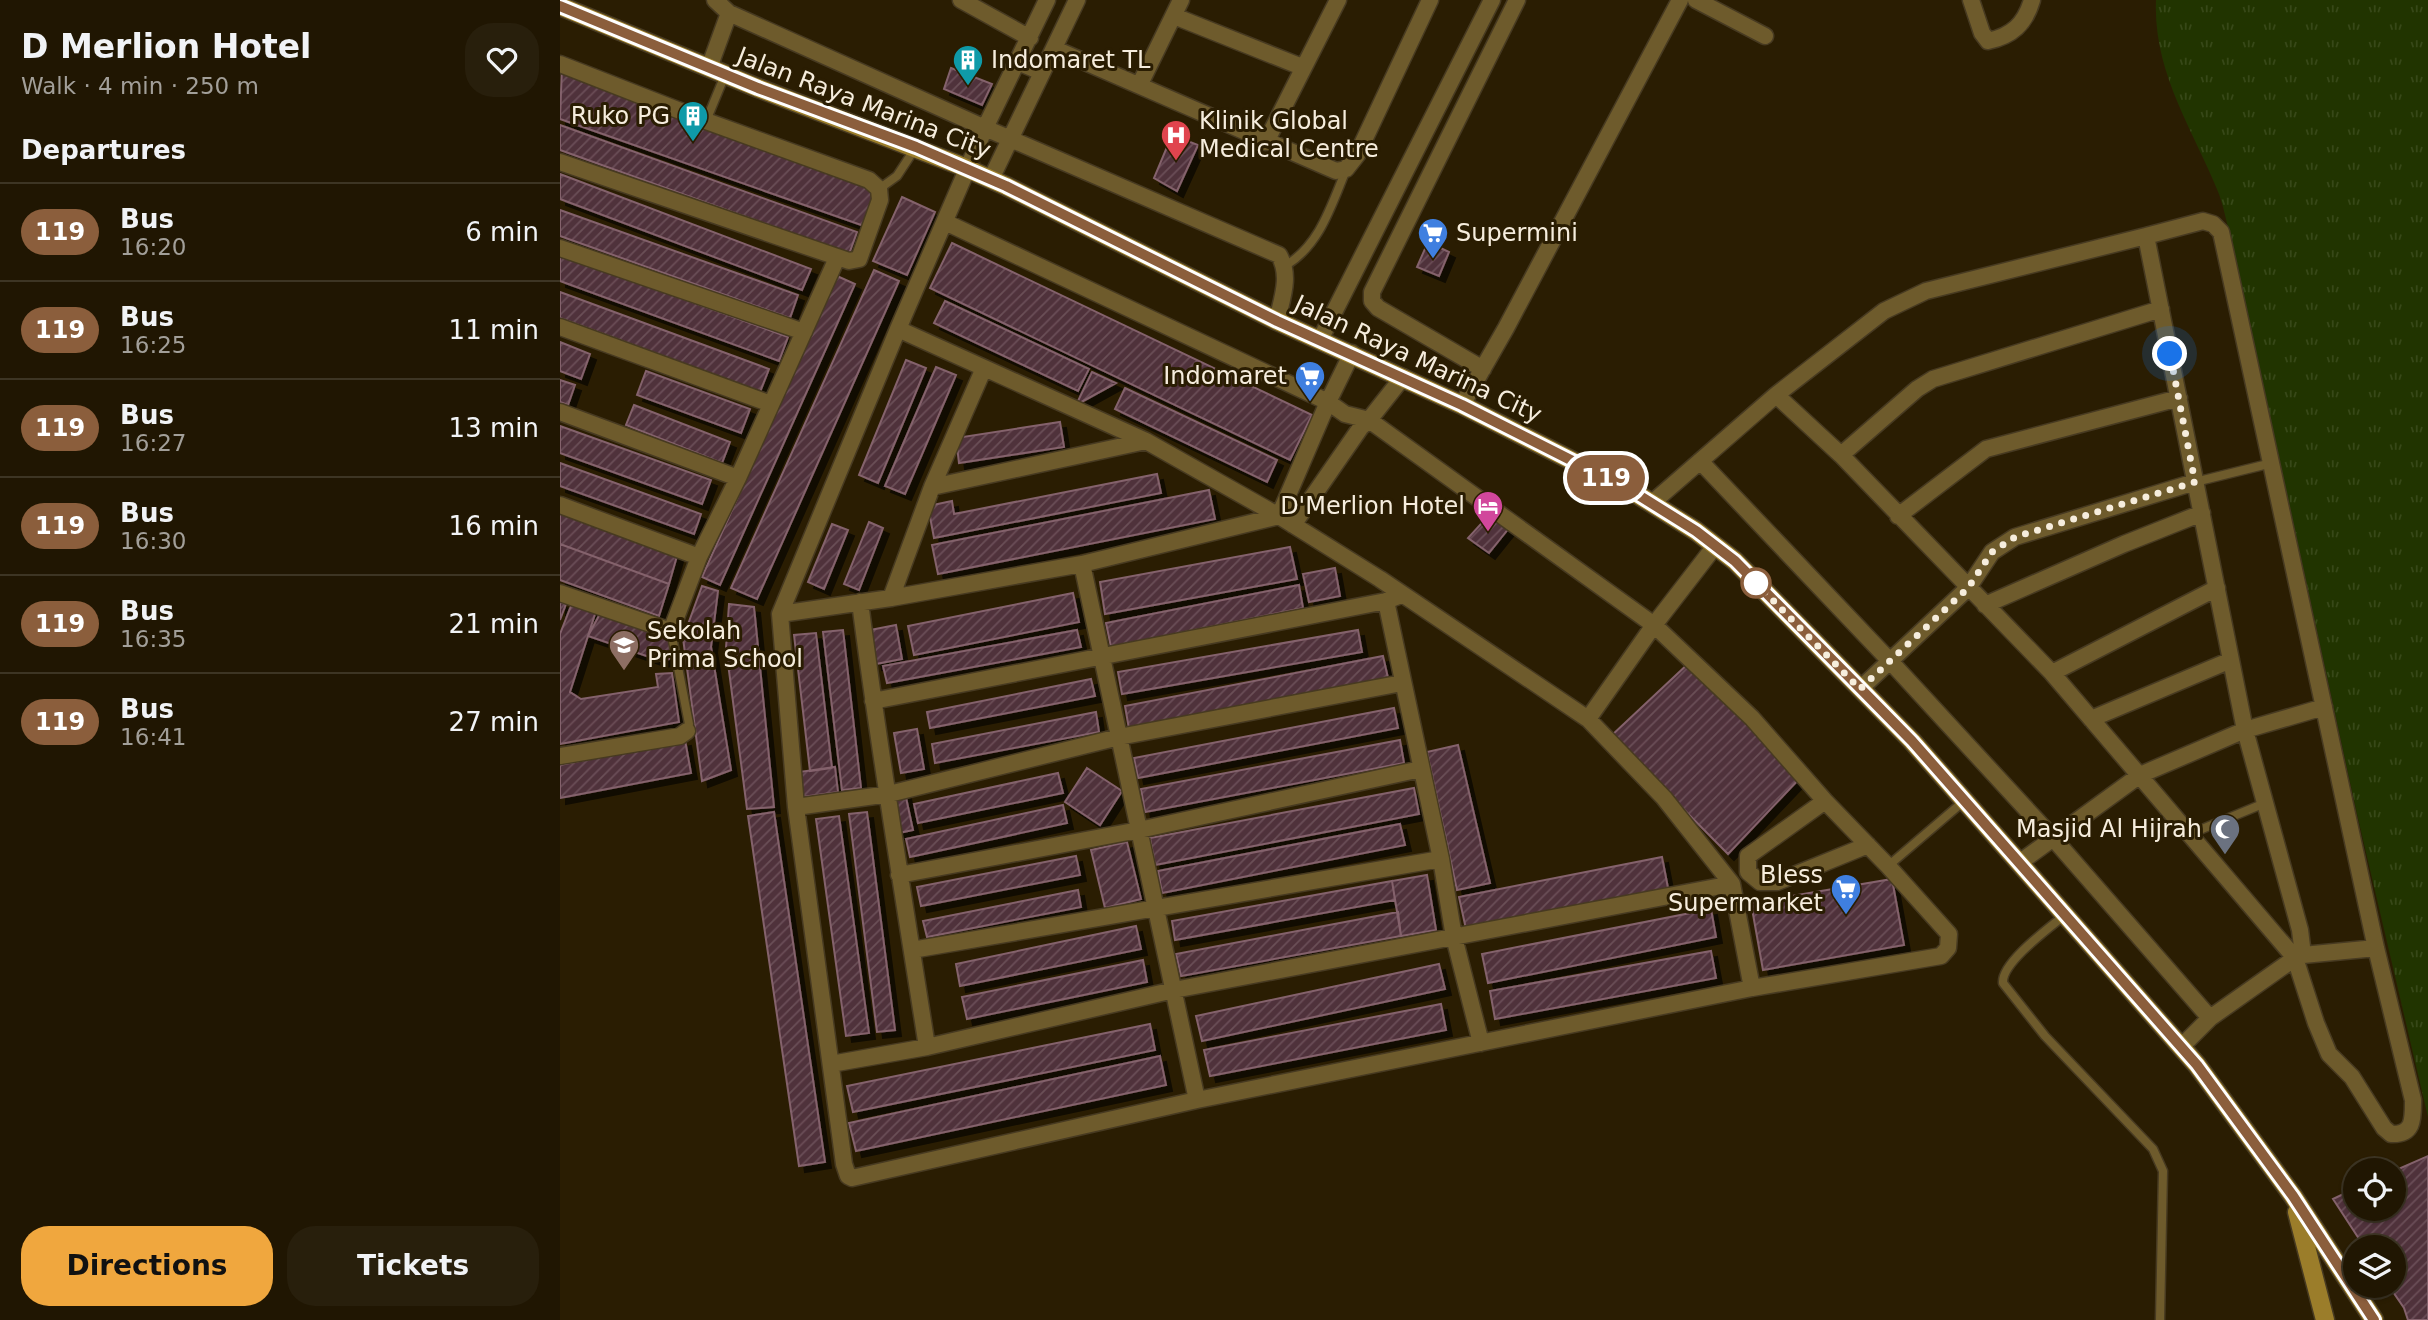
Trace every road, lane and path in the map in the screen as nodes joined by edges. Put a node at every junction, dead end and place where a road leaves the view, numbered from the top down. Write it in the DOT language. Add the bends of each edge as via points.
graph roads {
  1 [pos="715,0"];
  2 [pos="961,0"];
  3 [pos="1047,0"];
  4 [pos="1077,0"];
  5 [pos="1181,0"];
  6 [pos="1338,0"];
  7 [pos="1430,0"];
  8 [pos="1492,0"];
  9 [pos="1517,0"];
  10 [pos="1680,0"];
  11 [pos="1696,0"];
  12 [pos="1970,0"];
  13 [pos="2032,0"];
  14 [pos="561,3"];
  15 [pos="729,13"];
  16 [pos="1174,16"];
  17 [pos="1765,36"];
  18 [pos="1030,37"];
  19 [pos="1055,49"];
  20 [pos="1467,50"];
  21 [pos="1488,59"];
  22 [pos="560,64"];
  23 [pos="1017,66"];
  24 [pos="1302,67"];
  25 [pos="717,71"];
  26 [pos="1041,76"];
  27 [pos="1139,84"];
  28 [pos="706,121"];
  29 [pos="985,128"];
  30 [pos="1011,137"];
  31 [pos="1266,142"];
  32 [pos="916,147"];
  33 [pos="560,162"];
  34 [pos="969,169"];
  35 [pos="1346,169"];
  36 [pos="991,179"];
  37 [pos="879,189"];
  38 [pos="1394,193"];
  39 [pos="1417,202"];
  40 [pos="945,222"];
  41 [pos="2146,236"];
  42 [pos="560,247"];
  43 [pos="837,258"];
  44 [pos="1285,266"];
  45 [pos="2161,310"];
  46 [pos="1277,321"];
  47 [pos="560,327"];
  48 [pos="898,329"];
  49 [pos="804,332"];
  50 [pos="1320,340"];
  51 [pos="1352,353"];
  52 [pos="984,368"];
  53 [pos="1483,369"];
  54 [pos="1403,377"];
  55 [pos="1776,395"];
  56 [pos="2179,398"];
  57 [pos="1328,402"];
  58 [pos="771,404"];
  59 [pos="1462,405"];
  60 [pos="560,412"];
  61 [pos="1369,420"];
  62 [pos="1146,441"];
  63 [pos="1841,455"];
  64 [pos="1700,461"];
  65 [pos="2272,463"];
  66 [pos="738,478"];
  67 [pos="2195,482"];
  68 [pos="932,487"];
  69 [pos="1652,503"];
  70 [pos="560,505"];
  71 [pos="2202,513"];
  72 [pos="1279,516"];
  73 [pos="1898,516"];
  74 [pos="1293,525"];
  75 [pos="1715,546"];
  76 [pos="699,557"];
  77 [pos="1082,564"];
  78 [pos="1968,588"];
  79 [pos="2217,588"];
  80 [pos="560,593"];
  81 [pos="891,598"];
  82 [pos="1394,598"];
  83 [pos="860,602"];
  84 [pos="1985,605"];
  85 [pos="780,614"];
  86 [pos="1654,625"];
  87 [pos="671,631"];
  88 [pos="1101,657"];
  89 [pos="2231,660"];
  90 [pos="1890,661"];
  91 [pos="2052,673"];
  92 [pos="1402,683"];
  93 [pos="1860,689"];
  94 [pos="873,701"];
  95 [pos="2324,707"];
  96 [pos="1588,719"];
  97 [pos="2091,719"];
  98 [pos="2245,730"];
  99 [pos="687,731"];
  100 [pos="1119,737"];
  101 [pos="560,756"];
  102 [pos="1421,769"];
  103 [pos="2140,775"];
  104 [pos="889,794"];
  105 [pos="1825,801"];
  106 [pos="1964,801"];
  107 [pos="2265,803"];
  108 [pos="796,807"];
  109 [pos="1139,830"];
  110 [pos="2190,834"];
  111 [pos="2053,838"];
  112 [pos="1868,845"];
  113 [pos="1441,859"];
  114 [pos="2019,863"];
  115 [pos="1888,866"];
  116 [pos="899,875"];
  117 [pos="1732,884"];
  118 [pos="1155,908"];
  119 [pos="2065,915"];
  120 [pos="1454,937"];
  121 [pos="2376,948"];
  122 [pos="912,950"];
  123 [pos="2299,956"];
  124 [pos="1752,988"];
  125 [pos="1174,990"];
  126 [pos="2210,1018"];
  127 [pos="1480,1043"];
  128 [pos="927,1047"];
  129 [pos="2181,1047"];
  130 [pos="831,1064"];
  131 [pos="1197,1100"];
  132 [pos="2293,1196"];
  133 [pos="2160,1320"];
  134 [pos="2325,1320"];
  135 [pos="2374,1320"];
  1 -- 15 [label="street"];
  2 -- 18 [label="street"];
  3 -- 18 [label="street"];
  4 -- 19 [label="street"];
  5 -- 16 [label="street"];
  6 -- 24 [label="street"];
  7 -- 35 [label="street" via="1357,155"];
  8 -- 20 [label="street"];
  9 -- 21 [label="street"];
  10 -- 53 [label="street"];
  11 -- 17 [label="street"];
  12 -- 13 [label="street" via="1988,40 2005,37 2018,27"];
  14 -- 25 [label="main road, Jalan Raya Marina City"];
  15 -- 25 [label="street"];
  15 -- 29 [label="street"];
  16 -- 24 [label="street"];
  16 -- 27 [label="street"];
  18 -- 23 [label="street"];
  19 -- 26 [label="street"];
  19 -- 27 [label="street"];
  20 -- 21 [label="lane"];
  20 -- 38 [label="street"];
  21 -- 39 [label="street"];
  22 -- 28 [label="street"];
  23 -- 26 [label="lane"];
  23 -- 29 [label="street"];
  24 -- 31 [label="street"];
  25 -- 28 [label="lane"];
  25 -- 32 [label="main road, Jalan Raya Marina City"];
  26 -- 30 [label="street"];
  27 -- 31 [label="street"];
  28 -- 37 [label="street" via="869,180"];
  29 -- 30 [label="street"];
  29 -- 34 [label="street"];
  30 -- 36 [label="street"];
  30 -- 44 [label="street" via="1279,255"];
  31 -- 35 [label="street" via="1336,171"];
  32 -- 34 [label="main road, Jalan Raya Marina City"];
  32 -- 37 [label="lane" via="897,176"];
  33 -- 43 [label="street"];
  34 -- 36 [label="main road, Jalan Raya Marina City"];
  34 -- 40 [label="street"];
  35 -- 44 [label="lane" via="1324,225 1300,257"];
  36 -- 46 [label="main road, Jalan Raya Marina City"];
  37 -- 43 [label="street" via="880,200 859,260"];
  38 -- 39 [label="lane"];
  38 -- 50 [label="street"];
  39 -- 53 [label="street" via="1372,292 1372,301"];
  40 -- 48 [label="street"];
  40 -- 57 [label="street"];
  41 -- 45 [label="street"];
  41 -- 55 [label="street" via="1926,291 1884,311"];
  41 -- 65 [label="street" via="2203,221 2221,232"];
  42 -- 49 [label="street"];
  43 -- 49 [label="street"];
  44 -- 46 [label="street"];
  45 -- 56 [label="street"];
  45 -- 63 [label="street" via="1933,379"];
  46 -- 50 [label="main road, Jalan Raya Marina City"];
  47 -- 58 [label="street"];
  48 -- 52 [label="street"];
  48 -- 85 [label="street"];
  49 -- 58 [label="street"];
  50 -- 51 [label="main road, Jalan Raya Marina City"];
  51 -- 54 [label="main road, Jalan Raya Marina City"];
  51 -- 57 [label="street"];
  52 -- 62 [label="street"];
  52 -- 68 [label="street"];
  53 -- 59 [label="street"];
  54 -- 59 [label="main road, Jalan Raya Marina City"];
  54 -- 61 [label="street"];
  55 -- 63 [label="street"];
  55 -- 64 [label="street"];
  56 -- 67 [label="street"];
  56 -- 73 [label="street" via="1986,449"];
  57 -- 61 [label="street" via="1345,414"];
  57 -- 72 [label="street"];
  58 -- 66 [label="street"];
  59 -- 69 [label="main road, Jalan Raya Marina City"];
  60 -- 66 [label="street"];
  61 -- 74 [label="street"];
  61 -- 86 [label="street"];
  62 -- 68 [label="street"];
  62 -- 72 [label="street"];
  63 -- 73 [label="street"];
  64 -- 69 [label="street"];
  64 -- 90 [label="street"];
  65 -- 67 [label="lane"];
  65 -- 95 [label="street"];
  66 -- 76 [label="street"];
  67 -- 71 [label="street"];
  67 -- 78 [label="street" via="2015,537 1992,552"];
  68 -- 81 [label="street"];
  69 -- 75 [label="main road, Jalan Raya Marina City"];
  70 -- 76 [label="street"];
  71 -- 79 [label="street"];
  71 -- 84 [label="street"];
  72 -- 74 [label="street"];
  72 -- 77 [label="street"];
  73 -- 78 [label="street"];
  74 -- 82 [label="street" via="1380,579"];
  75 -- 86 [label="street"];
  75 -- 93 [label="main road, Jalan Raya Marina City"];
  76 -- 87 [label="street"];
  77 -- 81 [label="street"];
  77 -- 88 [label="street"];
  78 -- 84 [label="street"];
  78 -- 90 [label="street"];
  79 -- 89 [label="street"];
  79 -- 91 [label="street"];
  80 -- 87 [label="street"];
  81 -- 83 [label="street"];
  82 -- 88 [label="street"];
  82 -- 92 [label="street"];
  82 -- 96 [label="street"];
  83 -- 85 [label="street"];
  83 -- 94 [label="street"];
  84 -- 91 [label="street"];
  85 -- 108 [label="street"];
  86 -- 96 [label="street"];
  86 -- 105 [label="street" via="1752,718"];
  87 -- 99 [label="lane"];
  88 -- 94 [label="street"];
  88 -- 100 [label="street"];
  89 -- 97 [label="street"];
  89 -- 98 [label="street"];
  90 -- 93 [label="street"];
  90 -- 111 [label="street"];
  91 -- 97 [label="street"];
  92 -- 100 [label="street"];
  92 -- 102 [label="street"];
  93 -- 106 [label="main road, Jalan Raya Marina City"];
  94 -- 104 [label="street"];
  95 -- 98 [label="street"];
  95 -- 121 [label="street"];
  96 -- 117 [label="street" via="1664,798"];
  97 -- 103 [label="street"];
  98 -- 103 [label="street"];
  98 -- 107 [label="street"];
  99 -- 101 [label="street" via="680,736"];
  100 -- 104 [label="street"];
  100 -- 109 [label="street"];
  102 -- 109 [label="street"];
  102 -- 113 [label="street"];
  103 -- 110 [label="street"];
  103 -- 111 [label="street"];
  104 -- 108 [label="street"];
  104 -- 116 [label="street"];
  105 -- 112 [label="street"];
  105 -- 112 [label="street" via="1748,856 1748,872 1760,883 1777,882"];
  106 -- 114 [label="main road, Jalan Raya Marina City"];
  106 -- 115 [label="lane"];
  107 -- 110 [label="lane"];
  107 -- 123 [label="street" via="2300,930"];
  108 -- 130 [label="street"];
  109 -- 116 [label="street"];
  109 -- 118 [label="street"];
  110 -- 123 [label="street"];
  111 -- 114 [label="street"];
  111 -- 126 [label="street"];
  112 -- 115 [label="street"];
  113 -- 118 [label="street"];
  113 -- 120 [label="street"];
  114 -- 119 [label="main road, Jalan Raya Marina City"];
  115 -- 124 [label="street" via="1950,934 1941,956"];
  116 -- 122 [label="street"];
  117 -- 120 [label="street"];
  117 -- 124 [label="street"];
  118 -- 122 [label="street"];
  118 -- 125 [label="street"];
  119 -- 129 [label="main road, Jalan Raya Marina City"];
  119 -- 133 [label="lane" via="2022,952 2004,972 2003,983 2045,1036 2159,1160"];
  120 -- 125 [label="street"];
  120 -- 127 [label="street"];
  121 -- 123 [label="street"];
  121 -- 123 [label="street" via="2413,1100 2409,1130 2397,1134 2384,1128 2357,1084 2329,1054"];
  122 -- 128 [label="street"];
  123 -- 126 [label="street"];
  124 -- 127 [label="street"];
  125 -- 128 [label="street"];
  125 -- 131 [label="street"];
  126 -- 129 [label="street"];
  127 -- 131 [label="street"];
  128 -- 130 [label="street"];
  129 -- 132 [label="main road, Jalan Raya Marina City"];
  130 -- 131 [label="street" via="844,1164 852,1178"];
  132 -- 134 [label="main road, Jalan Raya Marina City"];
  132 -- 135 [label="main road, Jalan Raya Marina City"];
}
